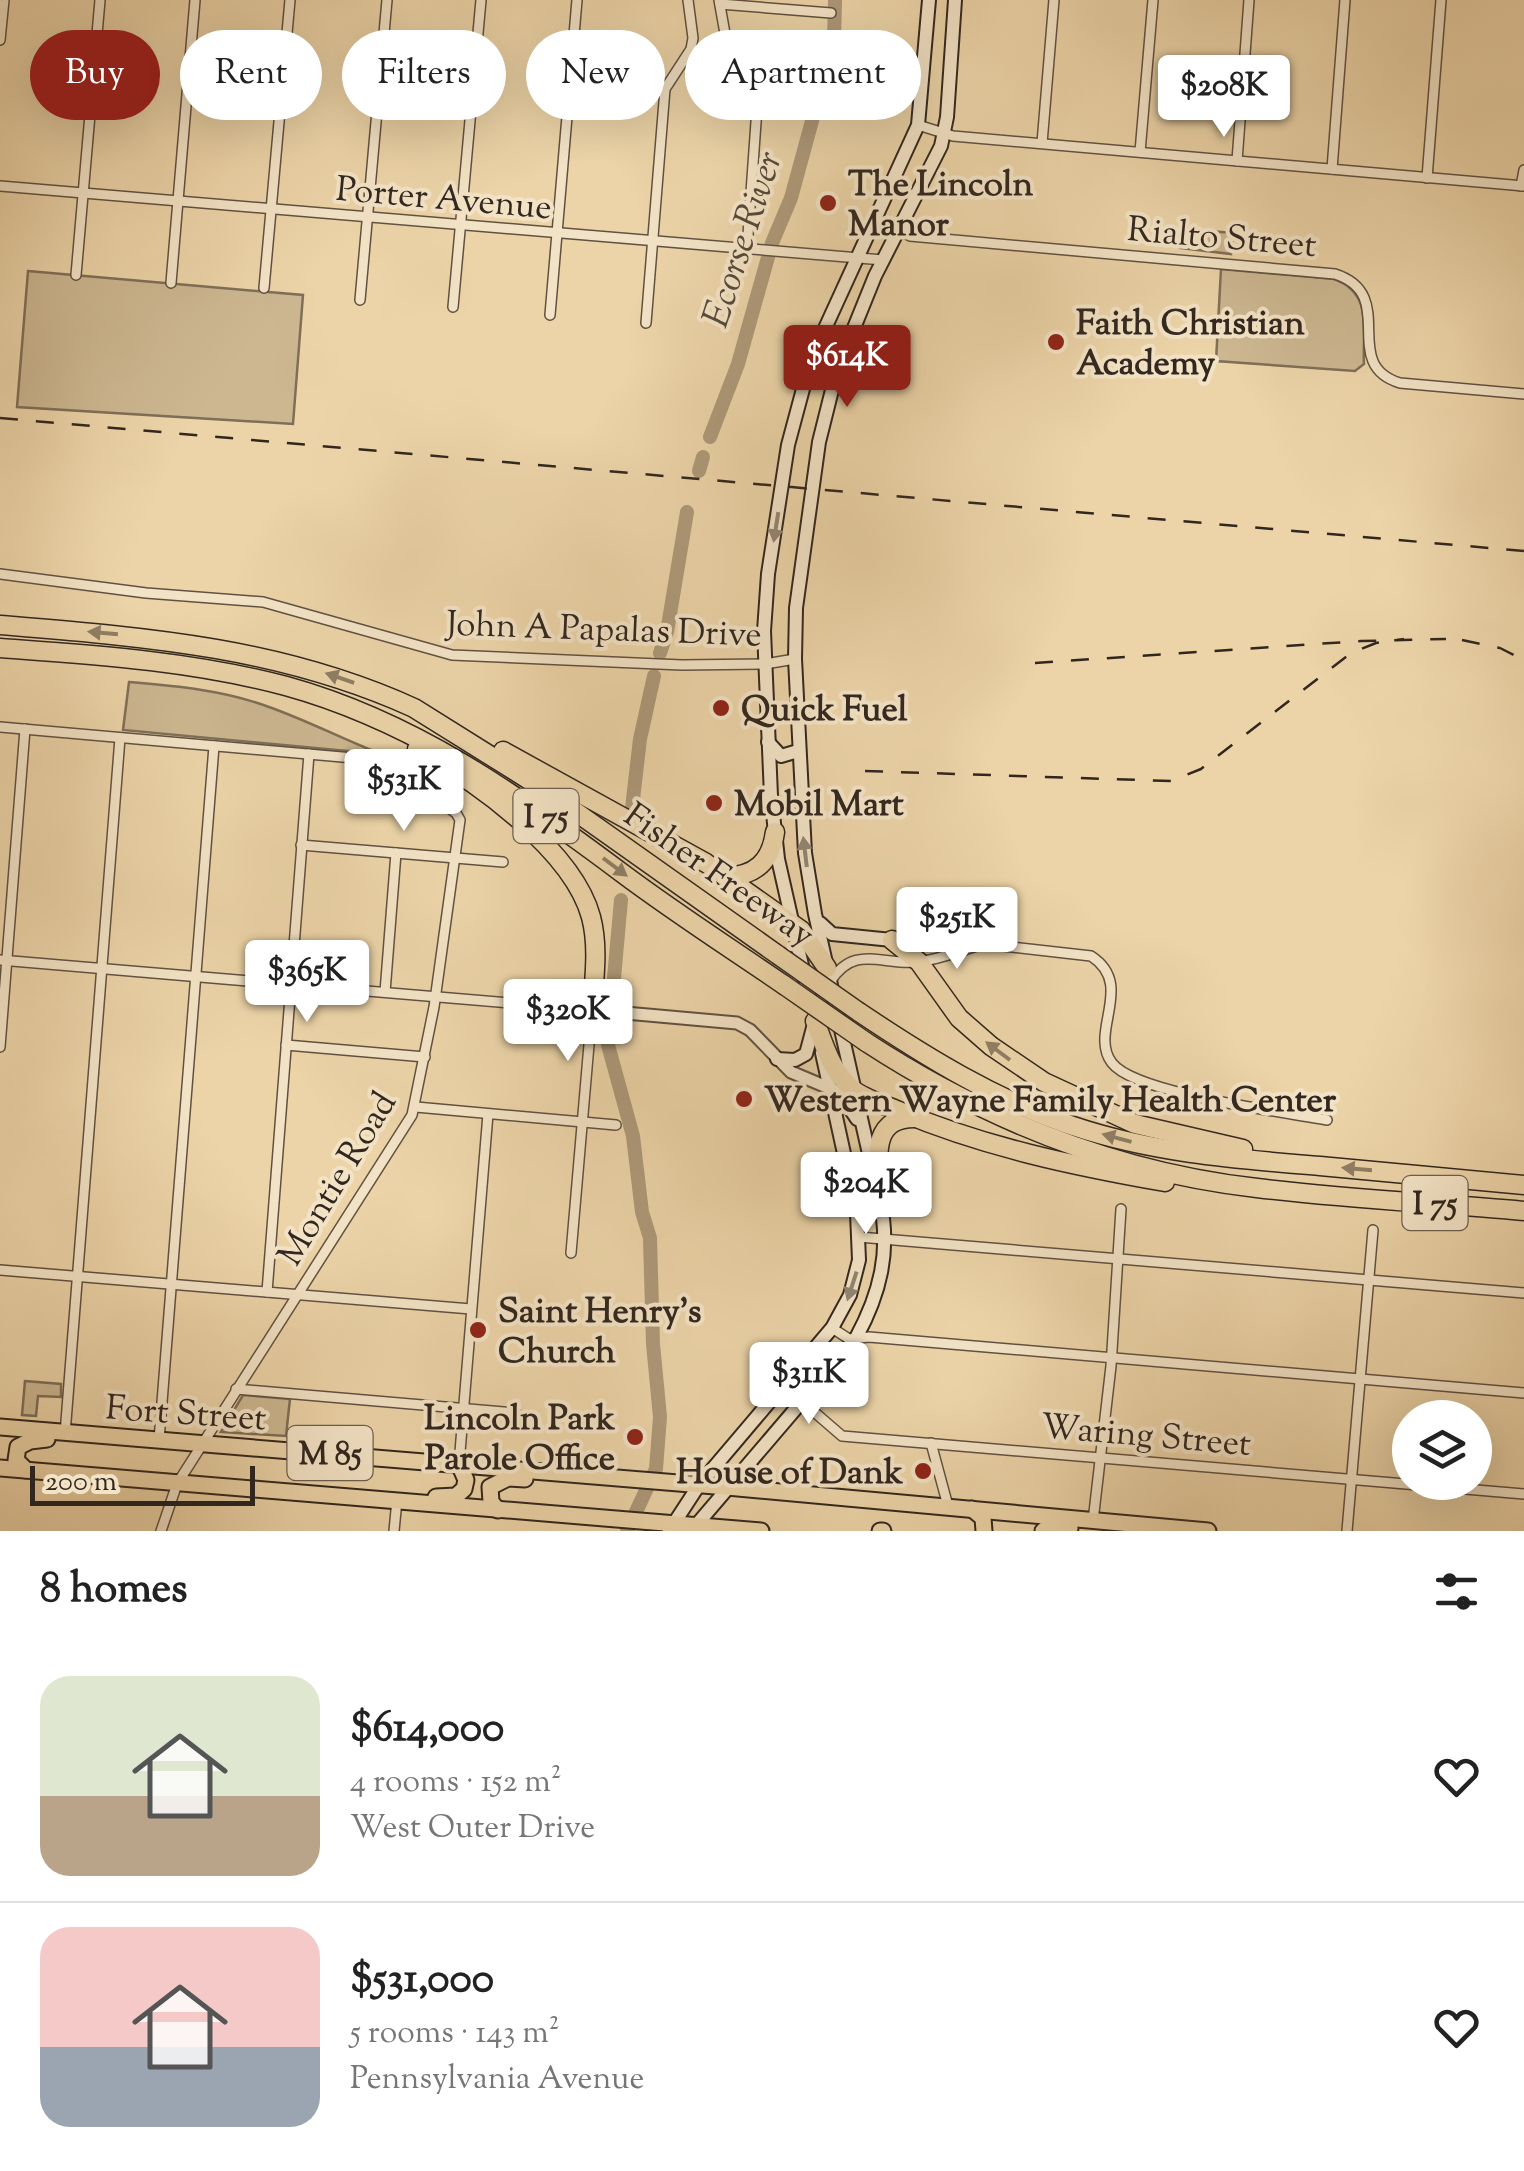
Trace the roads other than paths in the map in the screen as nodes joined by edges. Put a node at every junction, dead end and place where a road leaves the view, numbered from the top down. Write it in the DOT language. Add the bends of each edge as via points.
graph roads {
  1 [pos="4,0"];
  2 [pos="100,0"];
  3 [pos="195,0"];
  4 [pos="290,0"];
  5 [pos="387,0"];
  6 [pos="481,0"];
  7 [pos="577,0"];
  8 [pos="688,0"];
  9 [pos="929,0"];
  10 [pos="954,0"];
  11 [pos="1054,0"];
  12 [pos="1153,0"];
  13 [pos="1249,0"];
  14 [pos="1345,0"];
  15 [pos="1441,0"];
  16 [pos="720,2"];
  17 [pos="832,13"];
  18 [pos="928,22"];
  19 [pos="952,24"];
  20 [pos="725,30"];
  21 [pos="0,40"];
  22 [pos="756,120"];
  23 [pos="918,124"];
  24 [pos="944,133"];
  25 [pos="1042,144"];
  26 [pos="1140,152"];
  27 [pos="1236,161"];
  28 [pos="1332,170"];
  29 [pos="1524,170"];
  30 [pos="1427,178"];
  31 [pos="0,186"];
  32 [pos="1523,186"];
  33 [pos="83,193"];
  34 [pos="178,202"];
  35 [pos="272,210"];
  36 [pos="367,217"];
  37 [pos="461,224"];
  38 [pos="899,230"];
  39 [pos="556,234"];
  40 [pos="651,242"];
  41 [pos="746,249"];
  42 [pos="856,259"];
  43 [pos="882,260"];
  44 [pos="76,275"];
  45 [pos="171,283"];
  46 [pos="264,288"];
  47 [pos="360,300"];
  48 [pos="453,307"];
  49 [pos="832,311"];
  50 [pos="550,315"];
  51 [pos="646,322"];
  52 [pos="851,328"];
  53 [pos="1524,394"];
  54 [pos="0,574"];
  55 [pos="0,625"];
  56 [pos="0,648"];
  57 [pos="794,660"];
  58 [pos="765,664"];
  59 [pos="286,686"];
  60 [pos="430,718"];
  61 [pos="0,727"];
  62 [pos="25,729"];
  63 [pos="120,738"];
  64 [pos="768,742"];
  65 [pos="214,746"];
  66 [pos="798,751"];
  67 [pos="309,754"];
  68 [pos="770,780"];
  69 [pos="800,785"];
  70 [pos="775,832"];
  71 [pos="301,845"];
  72 [pos="396,853"];
  73 [pos="455,858"];
  74 [pos="503,862"];
  75 [pos="726,877"];
  76 [pos="815,914"];
  77 [pos="792,924"];
  78 [pos="892,940"];
  79 [pos="984,944"];
  80 [pos="4,960"];
  81 [pos="919,962"];
  82 [pos="102,968"];
  83 [pos="829,975"];
  84 [pos="196,976"];
  85 [pos="290,984"];
  86 [pos="385,992"];
  87 [pos="436,996"];
  88 [pos="604,1011"];
  89 [pos="814,1021"];
  90 [pos="286,1046"];
  91 [pos="0,1047"];
  92 [pos="425,1057"];
  93 [pos="776,1059"];
  94 [pos="829,1088"];
  95 [pos="855,1092"];
  96 [pos="416,1107"];
  97 [pos="488,1114"];
  98 [pos="918,1118"];
  99 [pos="1327,1120"];
  100 [pos="582,1122"];
  101 [pos="616,1125"];
  102 [pos="861,1125"];
  103 [pos="1317,1166"];
  104 [pos="1524,1185"];
  105 [pos="1254,1188"];
  106 [pos="854,1198"];
  107 [pos="881,1207"];
  108 [pos="1121,1209"];
  109 [pos="1524,1211"];
  110 [pos="1373,1230"];
  111 [pos="859,1237"];
  112 [pos="885,1238"];
  113 [pos="571,1252"];
  114 [pos="1118,1258"];
  115 [pos="0,1270"];
  116 [pos="76,1276"];
  117 [pos="1369,1279"];
  118 [pos="171,1284"];
  119 [pos="267,1292"];
  120 [pos="1524,1293"];
  121 [pos="298,1294"];
  122 [pos="471,1308"];
  123 [pos="832,1328"];
  124 [pos="856,1338"];
  125 [pos="1111,1357"];
  126 [pos="1360,1378"];
  127 [pos="782,1384"];
  128 [pos="236,1389"];
  129 [pos="1524,1393"];
  130 [pos="802,1402"];
  131 [pos="463,1408"];
  132 [pos="516,1413"];
  133 [pos="0,1428"];
  134 [pos="65,1434"];
  135 [pos="156,1440"];
  136 [pos="202,1443"];
  137 [pos="931,1444"];
  138 [pos="1101,1458"];
  139 [pos="459,1464"];
  140 [pos="0,1468"];
  141 [pos="26,1470"];
  142 [pos="596,1476"];
  143 [pos="1351,1479"];
  144 [pos="176,1484"];
  145 [pos="698,1485"];
  146 [pos="727,1486"];
  147 [pos="1524,1494"];
  148 [pos="333,1496"];
  149 [pos="396,1500"];
  150 [pos="948,1506"];
  151 [pos="968,1508"];
  152 [pos="498,1510"];
  153 [pos="1098,1526"];
  154 [pos="672,1527"];
  155 [pos="693,1528"];
  156 [pos="1167,1530"];
  157 [pos="161,1531"];
  158 [pos="394,1531"];
  159 [pos="761,1531"];
  160 [pos="984,1531"];
  161 [pos="1043,1531"];
  162 [pos="1208,1531"];
  163 [pos="1347,1531"];
  1 -- 21 [label="street"];
  2 -- 33 [label="street"];
  3 -- 34 [label="street"];
  4 -- 35 [label="street"];
  5 -- 36 [label="street"];
  6 -- 37 [label="street"];
  7 -- 39 [label="street"];
  8 -- 40 [label="street" via="693,38 665,89"];
  9 -- 18 [label="main road"];
  10 -- 19 [label="main road"];
  11 -- 25 [label="street"];
  12 -- 26 [label="street"];
  13 -- 27 [label="street"];
  14 -- 28 [label="street"];
  15 -- 30 [label="street"];
  16 -- 17 [label="street"];
  16 -- 20 [label="street"];
  18 -- 19 [label="main road"];
  18 -- 23 [label="main road"];
  19 -- 24 [label="main road"];
  22 -- 41 [label="street"];
  23 -- 24 [label="street"];
  23 -- 42 [label="main road"];
  24 -- 25 [label="street"];
  24 -- 38 [label="main road"];
  25 -- 26 [label="street"];
  26 -- 27 [label="street"];
  27 -- 28 [label="street"];
  28 -- 30 [label="street"];
  29 -- 32 [label="street"];
  30 -- 32 [label="street"];
  31 -- 33 [label="street, Porter Avenue"];
  33 -- 34 [label="street, Porter Avenue"];
  33 -- 44 [label="street"];
  34 -- 35 [label="street, Porter Avenue"];
  34 -- 45 [label="street"];
  35 -- 36 [label="street, Porter Avenue"];
  35 -- 46 [label="street"];
  36 -- 37 [label="street, Porter Avenue"];
  36 -- 47 [label="street"];
  37 -- 39 [label="street, Porter Avenue"];
  37 -- 48 [label="street"];
  38 -- 43 [label="main road"];
  38 -- 53 [label="street, Rialto Street" via="1336,274 1365,296 1370,356 1385,378"];
  39 -- 40 [label="street, Porter Avenue"];
  39 -- 50 [label="street"];
  40 -- 41 [label="street, Porter Avenue"];
  40 -- 51 [label="street"];
  41 -- 42 [label="street, Porter Avenue"];
  42 -- 43 [label="street, Porter Avenue"];
  42 -- 49 [label="main road"];
  43 -- 52 [label="main road"];
  49 -- 52 [label="main road" via="840,325"];
  49 -- 58 [label="main road, one-way" via="788,445 768,574"];
  52 -- 57 [label="main road" via="819,442 799,572"];
  54 -- 58 [label="street, John A Papalas Drive" via="262,602 452,655"];
  60 -- 55 [label="highway, Fisher Freeway / I 75, one-way" via="342,678 244,652"];
  56 -- 59 [label="highway, Fisher Freeway / I 75" via="177,664"];
  57 -- 58 [label="street, John A Papalas Drive"];
  57 -- 66 [label="main road"];
  58 -- 64 [label="main road"];
  59 -- 88 [label="highway" via="442,764 563,865 592,918"];
  59 -- 105 [label="highway, Fisher Freeway / I 75, one-way, bridge" via="410,733 482,772 866,1042 960,1098 1039,1134 1156,1169"];
  60 -- 75 [label="highway" via="467,729"];
  103 -- 60 [label="highway, Fisher Freeway / I 75, one-way, bridge" via="1150,1147 1072,1126 978,1085 907,1045 542,788"];
  61 -- 62 [label="street"];
  62 -- 63 [label="street"];
  62 -- 80 [label="street"];
  63 -- 65 [label="street"];
  63 -- 82 [label="street"];
  64 -- 66 [label="main road" via="781,756"];
  64 -- 68 [label="main road"];
  65 -- 67 [label="street"];
  65 -- 84 [label="street"];
  66 -- 69 [label="main road"];
  67 -- 71 [label="street"];
  67 -- 73 [label="street, Montie Road" via="383,762 460,818"];
  68 -- 69 [label="main road" via="786,775"];
  68 -- 70 [label="main road"];
  76 -- 69 [label="main road, one-way"];
  70 -- 75 [label="highway" via="759,867"];
  70 -- 77 [label="main road"];
  71 -- 72 [label="street"];
  71 -- 85 [label="street"];
  72 -- 73 [label="street"];
  72 -- 86 [label="street"];
  73 -- 74 [label="street"];
  73 -- 87 [label="street, Montie Road"];
  75 -- 77 [label="highway"];
  76 -- 78 [label="main road" via="830,933"];
  76 -- 83 [label="main road"];
  77 -- 83 [label="highway"];
  77 -- 89 [label="main road"];
  78 -- 79 [label="street"];
  78 -- 81 [label="highway"];
  79 -- 81 [label="street"];
  79 -- 99 [label="street" via="1080,953 1100,962 1112,986 1107,1052 1120,1070 1172,1091"];
  80 -- 82 [label="street"];
  80 -- 91 [label="street"];
  81 -- 83 [label="street" via="851,960"];
  103 -- 81 [label="highway, one-way" via="1161,1132 1068,1095 973,1030"];
  82 -- 84 [label="street"];
  82 -- 116 [label="street"];
  83 -- 95 [label="main road"];
  84 -- 85 [label="street"];
  84 -- 118 [label="street"];
  85 -- 86 [label="street"];
  85 -- 90 [label="street"];
  86 -- 87 [label="street"];
  87 -- 88 [label="street"];
  87 -- 92 [label="street, Montie Road"];
  88 -- 93 [label="street" via="737,1023"];
  88 -- 100 [label="street"];
  89 -- 93 [label="main road" via="806,1054"];
  89 -- 94 [label="main road"];
  89 -- 95 [label="highway" via="833,1066"];
  90 -- 92 [label="street"];
  90 -- 119 [label="street"];
  92 -- 96 [label="street, Montie Road"];
  93 -- 94 [label="street"];
  94 -- 102 [label="main road"];
  94 -- 106 [label="main road"];
  95 -- 98 [label="highway"];
  95 -- 102 [label="main road"];
  96 -- 97 [label="street"];
  96 -- 121 [label="street, Montie Road"];
  97 -- 100 [label="street"];
  97 -- 122 [label="street"];
  98 -- 105 [label="highway" via="1099,1171 1219,1190"];
  98 -- 107 [label="highway" via="893,1124 880,1138"];
  100 -- 101 [label="street"];
  100 -- 113 [label="street"];
  102 -- 107 [label="main road"];
  104 -- 103 [label="highway, Fisher Freeway / I 75, one-way"];
  105 -- 109 [label="highway, Fisher Freeway / I 75"];
  106 -- 107 [label="main road" via="867,1216"];
  106 -- 111 [label="main road"];
  107 -- 112 [label="main road"];
  108 -- 114 [label="street"];
  110 -- 117 [label="street"];
  111 -- 112 [label="street"];
  111 -- 123 [label="main road, one-way" via="854,1282"];
  112 -- 114 [label="street"];
  112 -- 124 [label="main road" via="876,1295"];
  114 -- 117 [label="street"];
  114 -- 125 [label="street"];
  115 -- 116 [label="street"];
  116 -- 118 [label="street"];
  116 -- 134 [label="street"];
  117 -- 120 [label="street"];
  117 -- 126 [label="street"];
  118 -- 119 [label="street"];
  118 -- 135 [label="street"];
  119 -- 121 [label="street"];
  121 -- 122 [label="street"];
  121 -- 128 [label="street, Montie Road"];
  122 -- 131 [label="street"];
  123 -- 124 [label="street"];
  123 -- 127 [label="main road"];
  124 -- 125 [label="street"];
  124 -- 130 [label="main road"];
  125 -- 126 [label="street"];
  125 -- 138 [label="street"];
  126 -- 129 [label="street"];
  126 -- 143 [label="street"];
  127 -- 130 [label="street, Waring Street"];
  127 -- 145 [label="main road"];
  128 -- 131 [label="street"];
  128 -- 136 [label="street, Montie Road"];
  130 -- 137 [label="street, Waring Street" via="842,1436"];
  130 -- 146 [label="main road"];
  131 -- 132 [label="street"];
  131 -- 139 [label="street"];
  133 -- 134 [label="main road, Fort Street / M 85"];
  134 -- 135 [label="main road, Fort Street / M 85"];
  135 -- 136 [label="main road, Fort Street / M 85"];
  135 -- 141 [label="main road" via="138,1447 30,1441 15,1453"];
  136 -- 139 [label="main road, Fort Street / M 85"];
  136 -- 144 [label="street, Montie Road"];
  137 -- 138 [label="street, Waring Street"];
  137 -- 150 [label="street"];
  138 -- 143 [label="street, Waring Street"];
  138 -- 153 [label="street"];
  139 -- 142 [label="main road, Fort Street / M 85"];
  139 -- 148 [label="main road" via="465,1486 451,1497 363,1490"];
  140 -- 141 [label="main road, Fort Street / M 85"];
  141 -- 144 [label="main road, Fort Street / M 85"];
  142 -- 145 [label="main road, Fort Street / M 85"];
  142 -- 152 [label="main road" via="584,1483 494,1482 489,1491"];
  143 -- 147 [label="street, Waring Street"];
  143 -- 163 [label="street"];
  144 -- 148 [label="main road, Fort Street / M 85"];
  144 -- 157 [label="street, Montie Road"];
  145 -- 146 [label="main road, Fort Street / M 85"];
  145 -- 154 [label="main road"];
  146 -- 150 [label="main road, M 85"];
  146 -- 155 [label="main road"];
  148 -- 149 [label="main road, Fort Street / M 85"];
  149 -- 152 [label="main road, Fort Street / M 85"];
  149 -- 158 [label="street"];
  150 -- 151 [label="main road, M 85"];
  151 -- 153 [label="main road, M 85"];
  151 -- 160 [label="main road" via="980,1514"];
  152 -- 154 [label="main road, Fort Street / M 85"];
  153 -- 156 [label="main road, M 85"];
  153 -- 161 [label="main road"];
  154 -- 155 [label="main road, Fort Street / M 85"];
  155 -- 159 [label="main road, M 85"];
  156 -- 162 [label="main road, M 85"];
}
